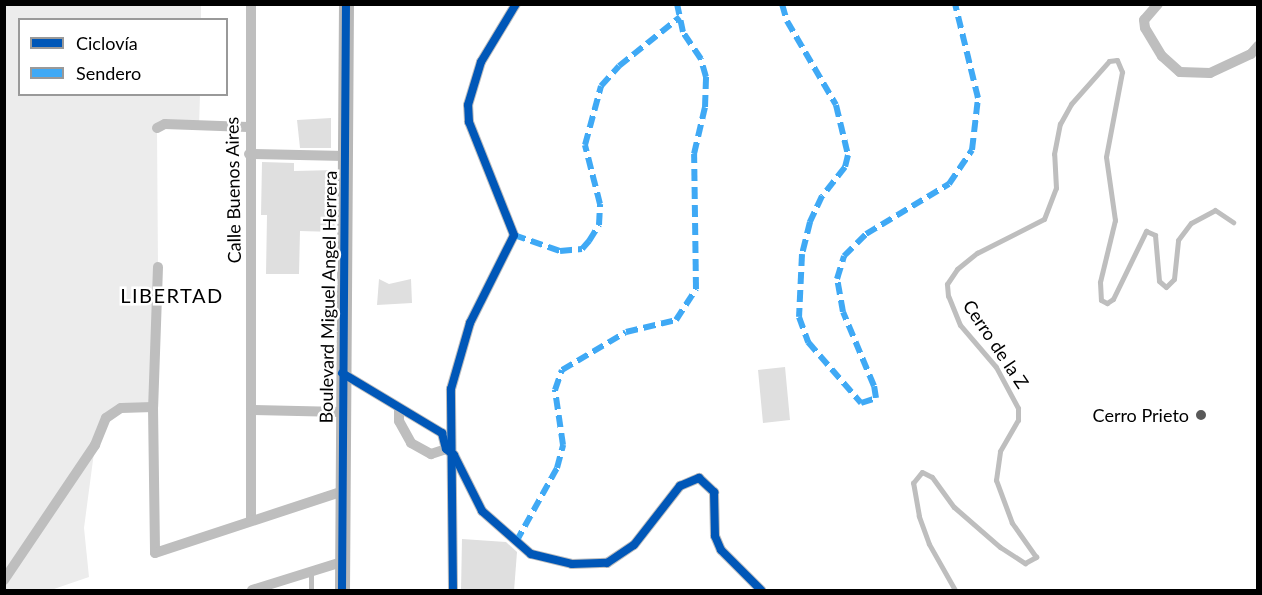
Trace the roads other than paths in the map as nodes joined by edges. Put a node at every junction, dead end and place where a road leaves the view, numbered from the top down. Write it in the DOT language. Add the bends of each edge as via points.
graph roads {
  1 [pos="251,4"];
  2 [pos="516,4"];
  3 [pos="1158,4"];
  4 [pos="348,6"];
  5 [pos="1255,54"];
  6 [pos="248,127"];
  7 [pos="157,128"];
  8 [pos="249,154"];
  9 [pos="345,156"];
  10 [pos="1233,222"];
  11 [pos="158,267"];
  12 [pos="342,373"];
  13 [pos="153,407"];
  14 [pos="251,411"];
  15 [pos="399,411"];
  16 [pos="342,412"];
  17 [pos="450,452"];
  18 [pos="341,492"];
  19 [pos="251,518"];
  20 [pos="342,562"];
  21 [pos="310,572"];
  22 [pos="4,580"];
  23 [pos="252,591"];
  24 [pos="311,591"];
  25 [pos="342,591"];
  26 [pos="453,591"];
  27 [pos="761,591"];
  28 [pos="955,591"];
  1 -- 6 [label="street, Calle Buenos Aires"];
  2 -- 17 [label="street" via="481,62 468,105 469,122 514,235 460,350 451,389"];
  3 -- 5 [label="street" via="1144,20 1145,28 1162,56 1180,72 1210,73"];
  4 -- 9 [label="street, Boulevard Miguel Angel Herrera"];
  6 -- 7 [label="street" via="165,124"];
  6 -- 8 [label="street, Calle Buenos Aires"];
  8 -- 9 [label="street"];
  8 -- 14 [label="street, Calle Buenos Aires"];
  9 -- 12 [label="street, Boulevard Miguel Angel Herrera"];
  10 -- 28 [label="lane, Cerro de la Z" via="1215,210 1191,223 1179,240 1174,279 1166,286 1159,281 1155,235 1145,232 1113,299 1107,303 1101,300 1100,282 1115,220 1106,157 1122,72 1117,60 1109,61 1071,104 1060,124 1054,154 1056,188 1044,219 977,253 957,269 947,284 960,325 996,367 1018,408 1018,420 1000,451 996,480 1012,523 1036,556 1033,562 1024,563 1000,547 954,507 932,477 922,472 913,483 919,516"];
  11 -- 13 [label="street"];
  12 -- 15 [label="street"];
  12 -- 16 [label="street, Boulevard Miguel Angel Herrera"];
  13 -- 19 [label="street" via="155,553"];
  13 -- 22 [label="street" via="121,408 106,418 95,445"];
  14 -- 16 [label="street"];
  14 -- 19 [label="street, Calle Buenos Aires"];
  15 -- 17 [label="street" via="442,433"];
  15 -- 17 [label="street" via="399,421 411,443 431,454"];
  16 -- 18 [label="street, Boulevard Miguel Angel Herrera"];
  17 -- 26 [label="street"];
  17 -- 27 [label="street" via="476,501 498,528 531,554 572,564 607,563 624,554 680,486 704,479 717,505 717,544 726,560"];
  18 -- 19 [label="street"];
  18 -- 20 [label="street, Boulevard Miguel Angel Herrera"];
  20 -- 21 [label="street"];
  20 -- 25 [label="street, Boulevard Miguel Angel Herrera"];
  21 -- 23 [label="street"];
  21 -- 24 [label="lane"];
}
